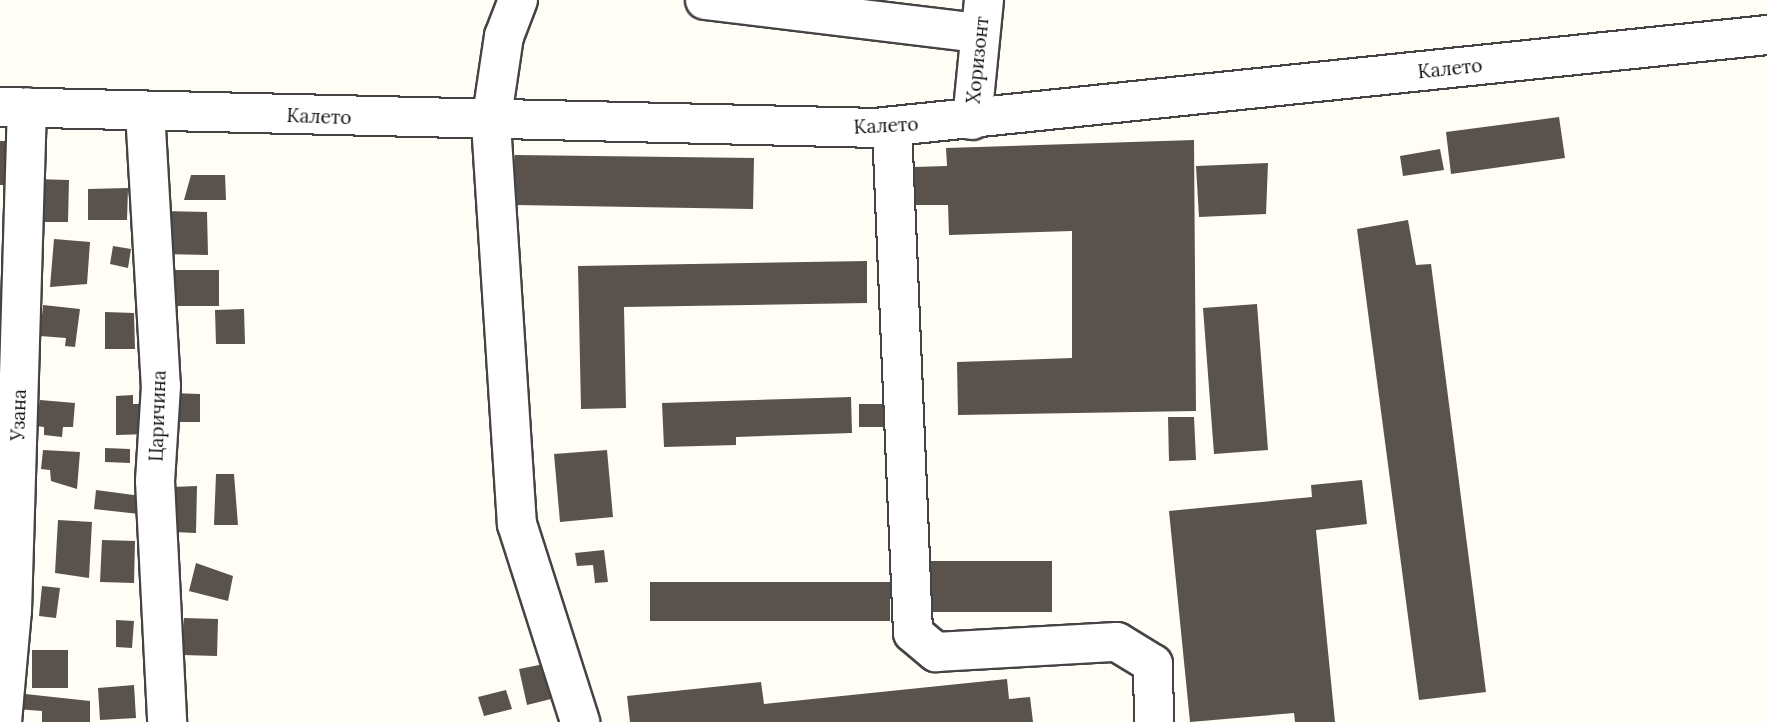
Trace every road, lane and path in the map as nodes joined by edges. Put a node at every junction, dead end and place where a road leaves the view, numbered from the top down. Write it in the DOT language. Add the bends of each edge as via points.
graph roads {
  1 [pos="519,0"];
  2 [pos="705,0"];
  3 [pos="981,17"];
  4 [pos="1767,35"];
  5 [pos="13,107"];
  6 [pos="145,111"];
  7 [pos="972,120"];
  8 [pos="491,123"];
  9 [pos="892,127"];
  10 [pos="2,722"];
  11 [pos="167,722"];
  12 [pos="580,722"];
  13 [pos="1154,722"];
  1 -- 8 [label="street" via="504,36"];
  2 -- 3 [label="street"];
  3 -- 7 [label="street, Хоризонт"];
  4 -- 7 [label="street, Калето"];
  5 -- 6 [label="street, Калето"];
  5 -- 10 [label="street, Узана" via="12,611"];
  6 -- 8 [label="street, Калето"];
  6 -- 11 [label="street, Царичина" via="161,386 155,481"];
  7 -- 9 [label="street, Калето"];
  8 -- 9 [label="street, Калето"];
  8 -- 12 [label="street" via="517,524"];
  9 -- 13 [label="street" via="913,633 936,652 1117,642 1153,664"];
}
